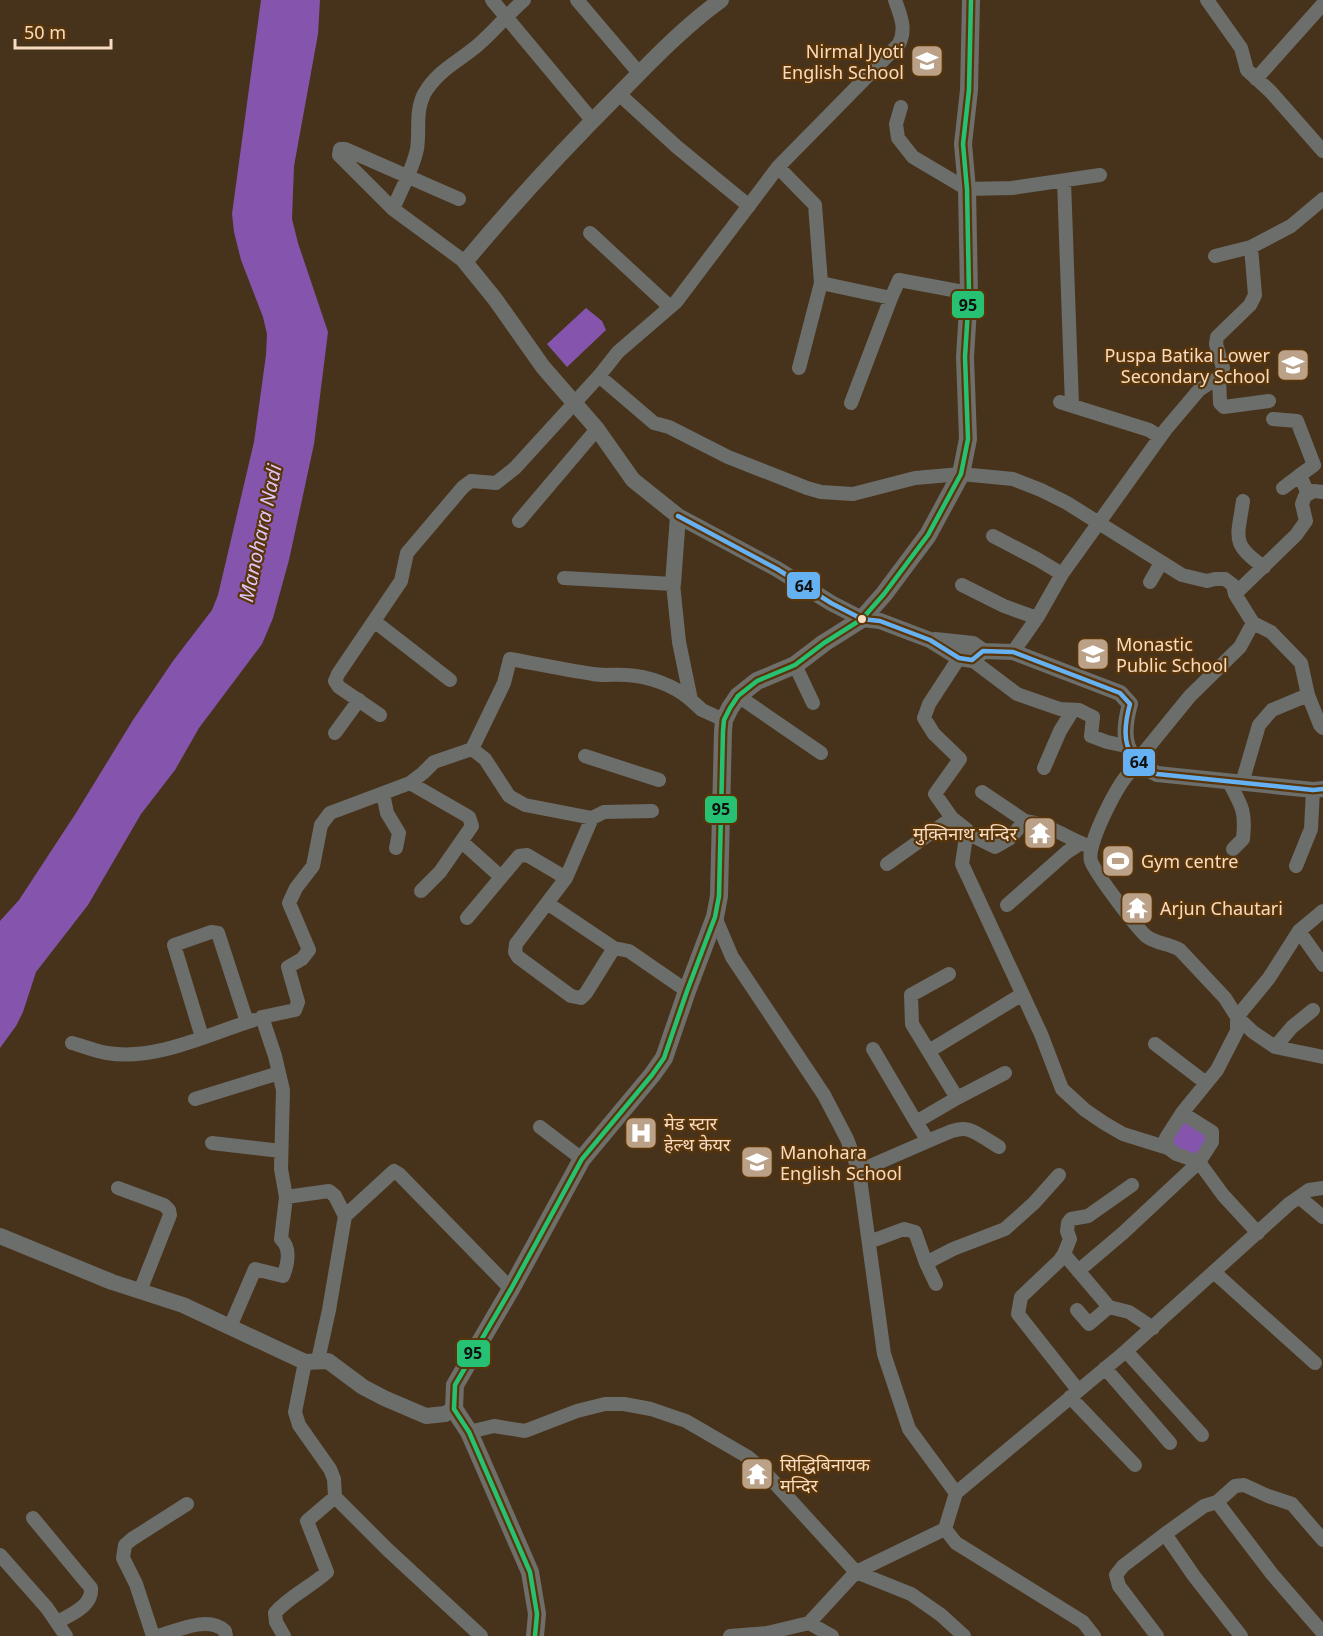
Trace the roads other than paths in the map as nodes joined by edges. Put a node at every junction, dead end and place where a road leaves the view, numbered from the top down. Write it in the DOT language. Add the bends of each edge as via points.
graph roads {
  1 [pos="492,0"];
  2 [pos="524,0"];
  3 [pos="577,0"];
  4 [pos="895,0"];
  5 [pos="971,0"];
  6 [pos="1207,0"];
  7 [pos="713,2"];
  8 [pos="1323,4"];
  9 [pos="505,16"];
  10 [pos="639,73"];
  11 [pos="1256,79"];
  12 [pos="619,94"];
  13 [pos="901,107"];
  14 [pos="592,120"];
  15 [pos="1323,152"];
  16 [pos="778,168"];
  17 [pos="1100,175"];
  18 [pos="408,176"];
  19 [pos="1064,181"];
  20 [pos="967,189"];
  21 [pos="459,199"];
  22 [pos="1323,199"];
  23 [pos="749,206"];
  24 [pos="393,209"];
  25 [pos="590,234"];
  26 [pos="1251,247"];
  27 [pos="1215,256"];
  28 [pos="465,262"];
  29 [pos="821,283"];
  30 [pos="969,293"];
  31 [pos="891,298"];
  32 [pos="670,307"];
  33 [pos="799,368"];
  34 [pos="599,376"];
  35 [pos="1220,377"];
  36 [pos="1269,400"];
  37 [pos="573,402"];
  38 [pos="850,403"];
  39 [pos="1273,419"];
  40 [pos="597,429"];
  41 [pos="1160,437"];
  42 [pos="960,474"];
  43 [pos="1300,475"];
  44 [pos="1283,488"];
  45 [pos="1323,492"];
  46 [pos="1308,494"];
  47 [pos="1243,501"];
  48 [pos="678,516"];
  49 [pos="519,521"];
  50 [pos="1097,524"];
  51 [pos="993,536"];
  52 [pos="1161,563"];
  53 [pos="1264,567"];
  54 [pos="1062,574"];
  55 [pos="564,578"];
  56 [pos="1150,582"];
  57 [pos="673,584"];
  58 [pos="962,585"];
  59 [pos="1235,594"];
  60 [pos="1036,618"];
  61 [pos="862,619"];
  62 [pos="374,621"];
  63 [pos="1254,623"];
  64 [pos="930,640"];
  65 [pos="1013,652"];
  66 [pos="971,656"];
  67 [pos="795,665"];
  68 [pos="450,680"];
  69 [pos="1308,695"];
  70 [pos="738,696"];
  71 [pos="691,699"];
  72 [pos="359,700"];
  73 [pos="813,703"];
  74 [pos="1072,710"];
  75 [pos="380,715"];
  76 [pos="724,720"];
  77 [pos="1323,728"];
  78 [pos="335,733"];
  79 [pos="1126,746"];
  80 [pos="472,749"];
  81 [pos="821,753"];
  82 [pos="585,756"];
  83 [pos="1138,763"];
  84 [pos="1044,768"];
  85 [pos="659,780"];
  86 [pos="410,783"];
  87 [pos="1236,783"];
  88 [pos="1318,789"];
  89 [pos="982,792"];
  90 [pos="383,794"];
  91 [pos="652,811"];
  92 [pos="592,818"];
  93 [pos="952,818"];
  94 [pos="1025,821"];
  95 [pos="967,830"];
  96 [pos="462,842"];
  97 [pos="1086,845"];
  98 [pos="396,848"];
  99 [pos="1233,849"];
  100 [pos="887,864"];
  101 [pos="1296,867"];
  102 [pos="501,877"];
  103 [pos="566,878"];
  104 [pos="421,891"];
  105 [pos="547,903"];
  106 [pos="1006,905"];
  107 [pos="1323,911"];
  108 [pos="715,917"];
  109 [pos="467,918"];
  110 [pos="1299,931"];
  111 [pos="614,948"];
  112 [pos="1323,965"];
  113 [pos="949,974"];
  114 [pos="687,991"];
  115 [pos="1021,995"];
  116 [pos="1313,1010"];
  117 [pos="262,1017"];
  118 [pos="1237,1017"];
  119 [pos="247,1022"];
  120 [pos="202,1037"];
  121 [pos="72,1043"];
  122 [pos="1155,1044"];
  123 [pos="1275,1047"];
  124 [pos="873,1049"];
  125 [pos="929,1051"];
  126 [pos="1323,1057"];
  127 [pos="279,1073"];
  128 [pos="1005,1073"];
  129 [pos="1206,1083"];
  130 [pos="957,1098"];
  131 [pos="195,1099"];
  132 [pos="1182,1113"];
  133 [pos="916,1122"];
  134 [pos="540,1127"];
  135 [pos="928,1141"];
  136 [pos="212,1143"];
  137 [pos="999,1147"];
  138 [pos="1168,1148"];
  139 [pos="282,1151"];
  140 [pos="582,1159"];
  141 [pos="1199,1162"];
  142 [pos="859,1171"];
  143 [pos="1059,1175"];
  144 [pos="1132,1185"];
  145 [pos="118,1188"];
  146 [pos="1323,1188"];
  147 [pos="286,1197"];
  148 [pos="1299,1197"];
  149 [pos="345,1215"];
  150 [pos="1323,1217"];
  151 [pos="1258,1233"];
  152 [pos="0,1236"];
  153 [pos="869,1242"];
  154 [pos="1064,1254"];
  155 [pos="926,1263"];
  156 [pos="1078,1271"];
  157 [pos="1215,1273"];
  158 [pos="936,1284"];
  159 [pos="511,1289"];
  160 [pos="140,1291"];
  161 [pos="1109,1306"];
  162 [pos="1077,1310"];
  163 [pos="230,1327"];
  164 [pos="1153,1328"];
  165 [pos="1126,1352"];
  166 [pos="311,1361"];
  167 [pos="1315,1363"];
  168 [pos="1105,1368"];
  169 [pos="1074,1393"];
  170 [pos="454,1409"];
  171 [pos="469,1432"];
  172 [pos="1202,1435"];
  173 [pos="1170,1443"];
  174 [pos="1135,1465"];
  175 [pos="956,1493"];
  176 [pos="335,1497"];
  177 [pos="1217,1502"];
  178 [pos="188,1504"];
  179 [pos="33,1518"];
  180 [pos="945,1528"];
  181 [pos="1165,1534"];
  182 [pos="1323,1540"];
  183 [pos="0,1555"];
  184 [pos="856,1572"];
  185 [pos="57,1622"];
  186 [pos="809,1623"];
  187 [pos="1323,1633"];
  188 [pos="66,1636"];
  189 [pos="153,1636"];
  190 [pos="158,1636"];
  191 [pos="226,1636"];
  192 [pos="285,1636"];
  193 [pos="481,1636"];
  194 [pos="536,1636"];
  195 [pos="730,1636"];
  196 [pos="832,1636"];
  197 [pos="964,1636"];
  198 [pos="1094,1636"];
  199 [pos="1157,1636"];
  200 [pos="1241,1636"];
  1 -- 9 [label="street"];
  2 -- 9 [label="street"];
  3 -- 10 [label="street"];
  4 -- 16 [label="street" via="904,28 899,44"];
  5 -- 20 [label="main road" via="963,144"];
  6 -- 11 [label="street" via="1241,48 1247,70"];
  7 -- 10 [label="street"];
  8 -- 11 [label="street"];
  9 -- 14 [label="street"];
  9 -- 18 [label="street" via="477,46 439,73 424,95 418,116 417,150"];
  10 -- 12 [label="street"];
  11 -- 15 [label="street"];
  12 -- 14 [label="street"];
  12 -- 23 [label="street"];
  13 -- 20 [label="street" via="896,124 898,138 913,157"];
  14 -- 28 [label="street"];
  16 -- 23 [label="street"];
  16 -- 29 [label="street" via="815,205"];
  17 -- 19 [label="street"];
  18 -- 21 [label="street"];
  18 -- 24 [label="street"];
  18 -- 24 [label="street" via="340,149 339,154"];
  19 -- 20 [label="street"];
  19 -- 41 [label="street" via="1066,404"];
  20 -- 30 [label="main road"];
  22 -- 26 [label="street" via="1291,226"];
  23 -- 32 [label="street"];
  24 -- 28 [label="street"];
  25 -- 32 [label="street"];
  26 -- 27 [label="street"];
  26 -- 35 [label="street" via="1255,295 1250,305 1217,337 1223,368"];
  28 -- 37 [label="street"];
  29 -- 31 [label="street"];
  29 -- 33 [label="street"];
  30 -- 31 [label="street" via="899,280"];
  30 -- 42 [label="main road" via="965,357 968,439"];
  31 -- 38 [label="street"];
  32 -- 34 [label="street" via="618,352"];
  34 -- 37 [label="street"];
  34 -- 42 [label="street" via="654,423 728,457 821,492 852,494 915,478"];
  35 -- 36 [label="street" via="1220,403 1224,407"];
  35 -- 41 [label="street" via="1199,390"];
  37 -- 40 [label="street"];
  37 -- 62 [label="street" via="515,468 496,483 471,481 463,487 407,553 401,581"];
  39 -- 43 [label="street" via="1297,421 1314,465"];
  40 -- 48 [label="street" via="633,480"];
  40 -- 49 [label="street"];
  41 -- 50 [label="street"];
  42 -- 50 [label="street" via="1013,479 1067,503"];
  42 -- 61 [label="main road" via="928,535"];
  43 -- 44 [label="street"];
  43 -- 46 [label="street"];
  45 -- 46 [label="street"];
  46 -- 53 [label="street" via="1302,504 1306,521"];
  47 -- 53 [label="street" via="1239,546"];
  48 -- 57 [label="street"];
  48 -- 61 [label="street"];
  50 -- 52 [label="street"];
  50 -- 54 [label="street"];
  51 -- 54 [label="street"];
  52 -- 56 [label="street"];
  52 -- 59 [label="street" via="1182,575 1207,581 1225,579 1233,585"];
  53 -- 59 [label="street"];
  54 -- 60 [label="street"];
  55 -- 57 [label="street"];
  57 -- 71 [label="street" via="679,642"];
  58 -- 60 [label="street"];
  59 -- 63 [label="street"];
  60 -- 65 [label="street"];
  61 -- 64 [label="street" via="880,621"];
  61 -- 67 [label="main road"];
  62 -- 68 [label="street"];
  62 -- 72 [label="street" via="335,681"];
  63 -- 69 [label="street" via="1271,632 1301,663"];
  63 -- 83 [label="street" via="1240,647 1190,696"];
  64 -- 66 [label="street"];
  64 -- 66 [label="street" via="973,644"];
  65 -- 66 [label="street"];
  65 -- 79 [label="street" via="1120,693 1130,704 1124,725"];
  66 -- 74 [label="street" via="1017,694"];
  66 -- 93 [label="street" via="930,704 924,718 934,734 960,759 935,794"];
  67 -- 70 [label="main road" via="758,681"];
  67 -- 73 [label="street"];
  69 -- 77 [label="street"];
  69 -- 87 [label="street" via="1272,710 1259,725"];
  70 -- 76 [label="main road"];
  70 -- 81 [label="street"];
  71 -- 76 [label="street" via="702,710"];
  71 -- 80 [label="street" via="646,678 600,675 510,659 504,683"];
  72 -- 75 [label="street"];
  72 -- 78 [label="street"];
  74 -- 79 [label="street" via="1093,717 1092,736"];
  74 -- 84 [label="street"];
  76 -- 108 [label="main road" via="719,896"];
  79 -- 83 [label="street"];
  80 -- 86 [label="street" via="434,762"];
  80 -- 92 [label="street" via="485,759 509,796 525,805"];
  82 -- 85 [label="street"];
  83 -- 87 [label="street" via="1157,774"];
  83 -- 97 [label="street" via="1128,773"];
  86 -- 90 [label="street"];
  86 -- 96 [label="street" via="469,817 472,826"];
  87 -- 88 [label="street"];
  87 -- 99 [label="street" via="1246,820 1243,839"];
  88 -- 101 [label="street" via="1311,830"];
  89 -- 94 [label="street"];
  90 -- 98 [label="street" via="387,813 399,833"];
  90 -- 117 [label="street" via="330,813 321,825 313,866 289,903 309,950 288,967 297,1008"];
  91 -- 92 [label="street" via="604,812"];
  92 -- 103 [label="street"];
  93 -- 95 [label="street"];
  93 -- 100 [label="street"];
  94 -- 95 [label="street" via="1010,839 995,847"];
  94 -- 97 [label="street" via="1037,822"];
  95 -- 115 [label="street" via="962,864"];
  96 -- 102 [label="street"];
  96 -- 104 [label="street"];
  97 -- 106 [label="street" via="1067,852"];
  97 -- 118 [label="street" via="1090,860 1129,917 1153,941 1180,950 1225,998"];
  102 -- 103 [label="street" via="519,856 527,855"];
  102 -- 109 [label="street"];
  103 -- 105 [label="street"];
  105 -- 111 [label="street"];
  105 -- 111 [label="street" via="516,944 515,952 571,996 581,998 586,993"];
  107 -- 110 [label="street"];
  108 -- 114 [label="main road"];
  108 -- 142 [label="street" via="732,957 837,1118"];
  110 -- 112 [label="street"];
  110 -- 118 [label="street" via="1269,978"];
  111 -- 114 [label="street" via="629,951"];
  113 -- 125 [label="street" via="911,996 912,1024"];
  114 -- 140 [label="main road" via="664,1058"];
  115 -- 125 [label="street"];
  115 -- 138 [label="street" via="1062,1089 1085,1110 1123,1134"];
  116 -- 123 [label="street"];
  117 -- 119 [label="street"];
  117 -- 127 [label="street"];
  118 -- 123 [label="street"];
  118 -- 129 [label="street" via="1237,1031"];
  119 -- 120 [label="street"];
  119 -- 120 [label="street" via="218,933 211,932 174,945"];
  120 -- 121 [label="street" via="140,1053 107,1053"];
  122 -- 129 [label="street"];
  123 -- 126 [label="street"];
  124 -- 133 [label="street"];
  125 -- 130 [label="street"];
  127 -- 131 [label="street"];
  127 -- 139 [label="street" via="283,1090"];
  128 -- 130 [label="street"];
  129 -- 132 [label="street"];
  130 -- 133 [label="street"];
  132 -- 138 [label="street" via="1166,1138"];
  132 -- 141 [label="street" via="1212,1132 1212,1142"];
  133 -- 135 [label="street"];
  134 -- 140 [label="street"];
  135 -- 137 [label="street" via="967,1128"];
  135 -- 142 [label="street"];
  136 -- 139 [label="street"];
  138 -- 141 [label="street"];
  139 -- 147 [label="street"];
  140 -- 159 [label="main road"];
  141 -- 151 [label="street"];
  141 -- 156 [label="street"];
  142 -- 153 [label="street"];
  143 -- 155 [label="street" via="1005,1229"];
  144 -- 154 [label="street" via="1088,1216 1071,1219"];
  145 -- 160 [label="street" via="169,1210"];
  146 -- 148 [label="street"];
  147 -- 149 [label="street" via="329,1191"];
  147 -- 163 [label="street" via="281,1239 288,1253 285,1272 283,1276 255,1269"];
  148 -- 150 [label="street"];
  148 -- 151 [label="street"];
  149 -- 159 [label="street" via="394,1171"];
  149 -- 166 [label="street" via="329,1310"];
  151 -- 157 [label="street"];
  152 -- 160 [label="street"];
  153 -- 155 [label="street" via="904,1229 915,1232"];
  153 -- 175 [label="street" via="884,1354 909,1430"];
  154 -- 156 [label="street"];
  154 -- 169 [label="street" via="1021,1297 1018,1314"];
  155 -- 158 [label="street"];
  156 -- 161 [label="street"];
  157 -- 164 [label="street"];
  157 -- 167 [label="street"];
  159 -- 170 [label="main road" via="455,1385"];
  160 -- 163 [label="street"];
  161 -- 162 [label="street" via="1089,1324"];
  161 -- 164 [label="street" via="1136,1315"];
  163 -- 166 [label="street"];
  164 -- 165 [label="street"];
  165 -- 168 [label="street"];
  165 -- 172 [label="street"];
  166 -- 170 [label="street" via="328,1361 363,1387 426,1416"];
  166 -- 176 [label="street" via="295,1412 299,1425 330,1469"];
  168 -- 169 [label="street"];
  168 -- 173 [label="street"];
  169 -- 174 [label="street"];
  169 -- 175 [label="street"];
  170 -- 171 [label="main road"];
  171 -- 184 [label="street" via="494,1426 525,1431 605,1404 651,1409 686,1421 762,1468"];
  171 -- 194 [label="main road" via="530,1572 537,1614"];
  175 -- 180 [label="street"];
  176 -- 192 [label="street" via="307,1521 327,1572 275,1613"];
  176 -- 193 [label="street"];
  177 -- 181 [label="street" via="1204,1506"];
  177 -- 182 [label="street" via="1235,1485 1245,1485 1292,1504"];
  177 -- 187 [label="street"];
  178 -- 189 [label="street" via="132,1539 122,1551"];
  179 -- 185 [label="street" via="91,1588 88,1602"];
  180 -- 184 [label="street"];
  180 -- 198 [label="street" via="956,1543 1083,1622"];
  181 -- 199 [label="street" via="1116,1575 1119,1586"];
  181 -- 200 [label="street"];
  183 -- 185 [label="street"];
  184 -- 186 [label="street"];
  184 -- 197 [label="street" via="911,1594"];
  185 -- 188 [label="street"];
  186 -- 195 [label="street" via="767,1633"];
  186 -- 196 [label="street"];
  190 -- 191 [label="street" via="213,1623"];
}
